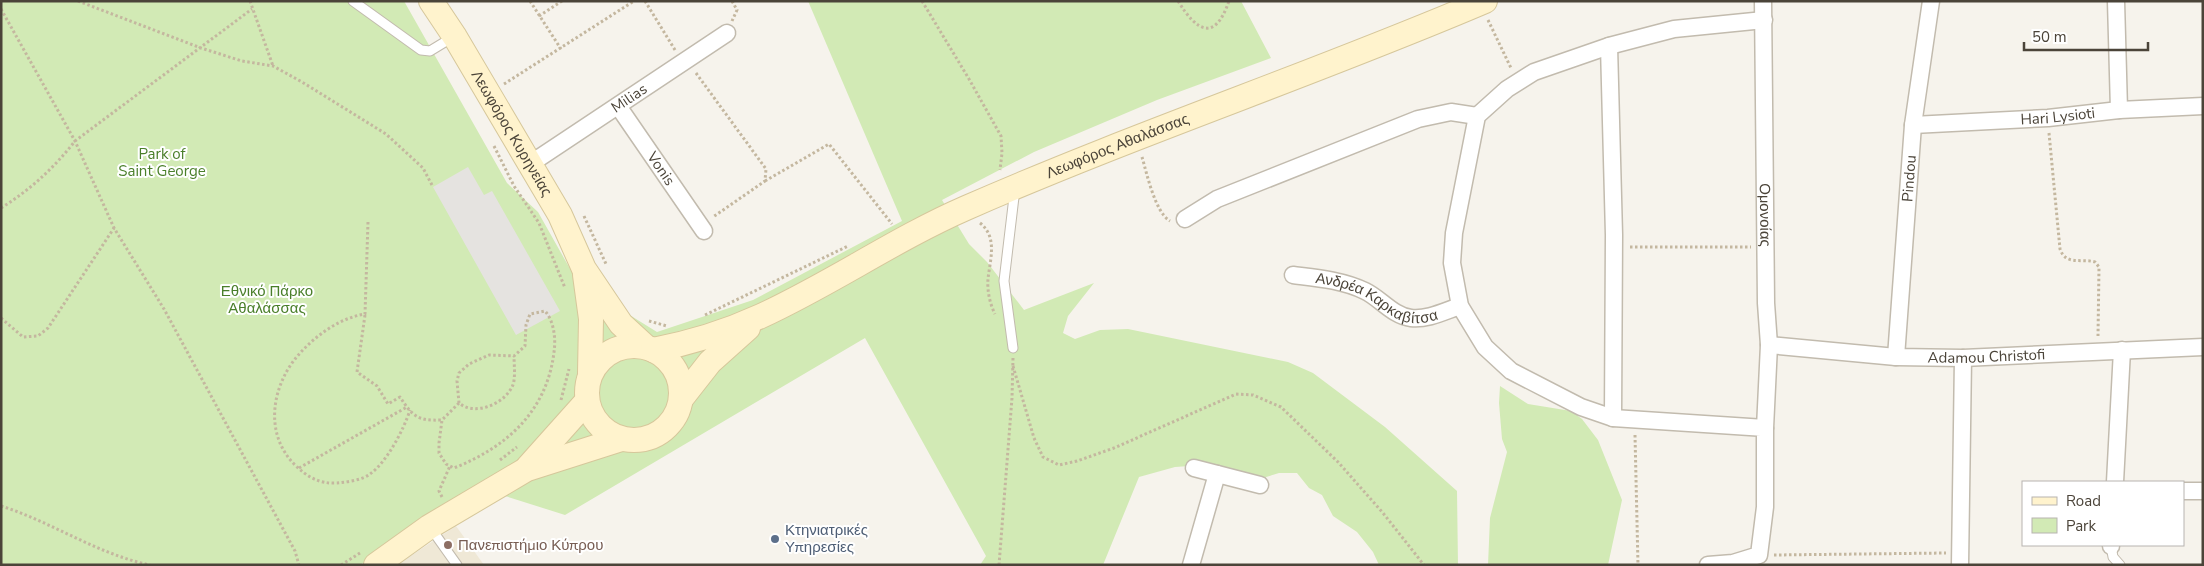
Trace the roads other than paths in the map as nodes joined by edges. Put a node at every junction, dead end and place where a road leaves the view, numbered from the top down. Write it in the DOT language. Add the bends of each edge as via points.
graph roads {
  1 [pos="353,1"];
  2 [pos="431,1"];
  3 [pos="1764,1"];
  4 [pos="1931,1"];
  5 [pos="2116,1"];
  6 [pos="1483,2"];
  7 [pos="1764,20"];
  8 [pos="728,33"];
  9 [pos="455,36"];
  10 [pos="1609,46"];
  11 [pos="618,106"];
  12 [pos="2203,106"];
  13 [pos="2119,110"];
  14 [pos="1477,116"];
  15 [pos="1913,126"];
  16 [pos="530,164"];
  17 [pos="1007,175"];
  18 [pos="1185,220"];
  19 [pos="702,228"];
  20 [pos="584,269"];
  21 [pos="1293,275"];
  22 [pos="1460,306"];
  23 [pos="760,317"];
  24 [pos="1769,345"];
  25 [pos="2203,347"];
  26 [pos="649,348"];
  27 [pos="1013,348"];
  28 [pos="2122,350"];
  29 [pos="1896,357"];
  30 [pos="1962,358"];
  31 [pos="580,371"];
  32 [pos="681,399"];
  33 [pos="587,401"];
  34 [pos="1614,418"];
  35 [pos="1765,428"];
  36 [pos="621,439"];
  37 [pos="1194,468"];
  38 [pos="527,469"];
  39 [pos="1217,474"];
  40 [pos="2114,481"];
  41 [pos="1260,485"];
  42 [pos="2184,491"];
  43 [pos="2203,491"];
  44 [pos="429,527"];
  45 [pos="2111,546"];
  46 [pos="1961,559"];
  47 [pos="1760,560"];
  48 [pos="376,565"];
  49 [pos="457,565"];
  50 [pos="1191,565"];
  51 [pos="1708,565"];
  52 [pos="2120,565"];
  1 -- 9 [label="lane" via="421,50 430,51"];
  2 -- 9 [label="main road, Λεωφόρος Κυρηνείας"];
  3 -- 7 [label="street, Ομονοίας"];
  4 -- 15 [label="street, Pindou"];
  5 -- 13 [label="street"];
  6 -- 17 [label="main road, Λεωφόρος Αθαλάσσας" via="1394,40 1135,138"];
  7 -- 10 [label="street" via="1674,29"];
  7 -- 24 [label="street, Ομονοίας"];
  8 -- 11 [label="street, Milias"];
  9 -- 16 [label="main road, Λεωφόρος Κυρηνείας"];
  10 -- 14 [label="street" via="1534,72"];
  10 -- 34 [label="street"];
  11 -- 16 [label="street, Milias"];
  11 -- 19 [label="street, Vonis"];
  12 -- 13 [label="street, Hari Lysioti"];
  13 -- 15 [label="street, Hari Lysioti"];
  14 -- 18 [label="street" via="1451,112 1418,119 1217,199"];
  14 -- 22 [label="street" via="1454,233 1452,263"];
  15 -- 29 [label="street, Pindou"];
  16 -- 20 [label="main road, Λεωφόρος Κυρηνείας" via="560,215"];
  17 -- 23 [label="main road, Λεωφόρος Αθαλάσσας" via="963,209"];
  17 -- 27 [label="lane" via="1014,197 1004,281"];
  20 -- 26 [label="main road, Λεωφόρος Κυρηνείας" via="621,324"];
  20 -- 31 [label="main road, Λεωφόρος Κυρηνείας" via="591,319"];
  21 -- 22 [label="street, Ανδρέα Καρκαβίτσα" via="1335,280 1365,291 1411,318 1430,316"];
  22 -- 34 [label="street" via="1484,348 1511,371 1581,407"];
  23 -- 26 [label="main road, Λεωφόρος Αθαλάσσας" via="690,342"];
  23 -- 32 [label="main road, Λεωφόρος Αθαλάσσας" via="710,362"];
  24 -- 29 [label="street, Adamou Christofi"];
  24 -- 35 [label="street, Ομονοίας"];
  25 -- 28 [label="street, Adamou Christofi"];
  26 -- 31 [label="main road" via="620,348"];
  26 -- 32 [label="main road" via="673,366 680,382"];
  28 -- 30 [label="street, Adamou Christofi"];
  28 -- 40 [label="street"];
  29 -- 30 [label="street, Adamou Christofi"];
  30 -- 46 [label="street"];
  31 -- 33 [label="main road"];
  32 -- 36 [label="main road" via="672,421 660,432 644,440"];
  33 -- 36 [label="main road" via="598,425"];
  33 -- 38 [label="main road"];
  34 -- 35 [label="street"];
  35 -- 47 [label="street, Ομονοίας" via="1765,507"];
  36 -- 38 [label="main road"];
  37 -- 39 [label="street"];
  38 -- 44 [label="main road"];
  39 -- 41 [label="street"];
  39 -- 50 [label="street"];
  42 -- 43 [label="street"];
  44 -- 48 [label="main road"];
  44 -- 49 [label="lane"];
  45 -- 52 [label="lane" via="2113,556"];
  47 -- 51 [label="street"];
}
